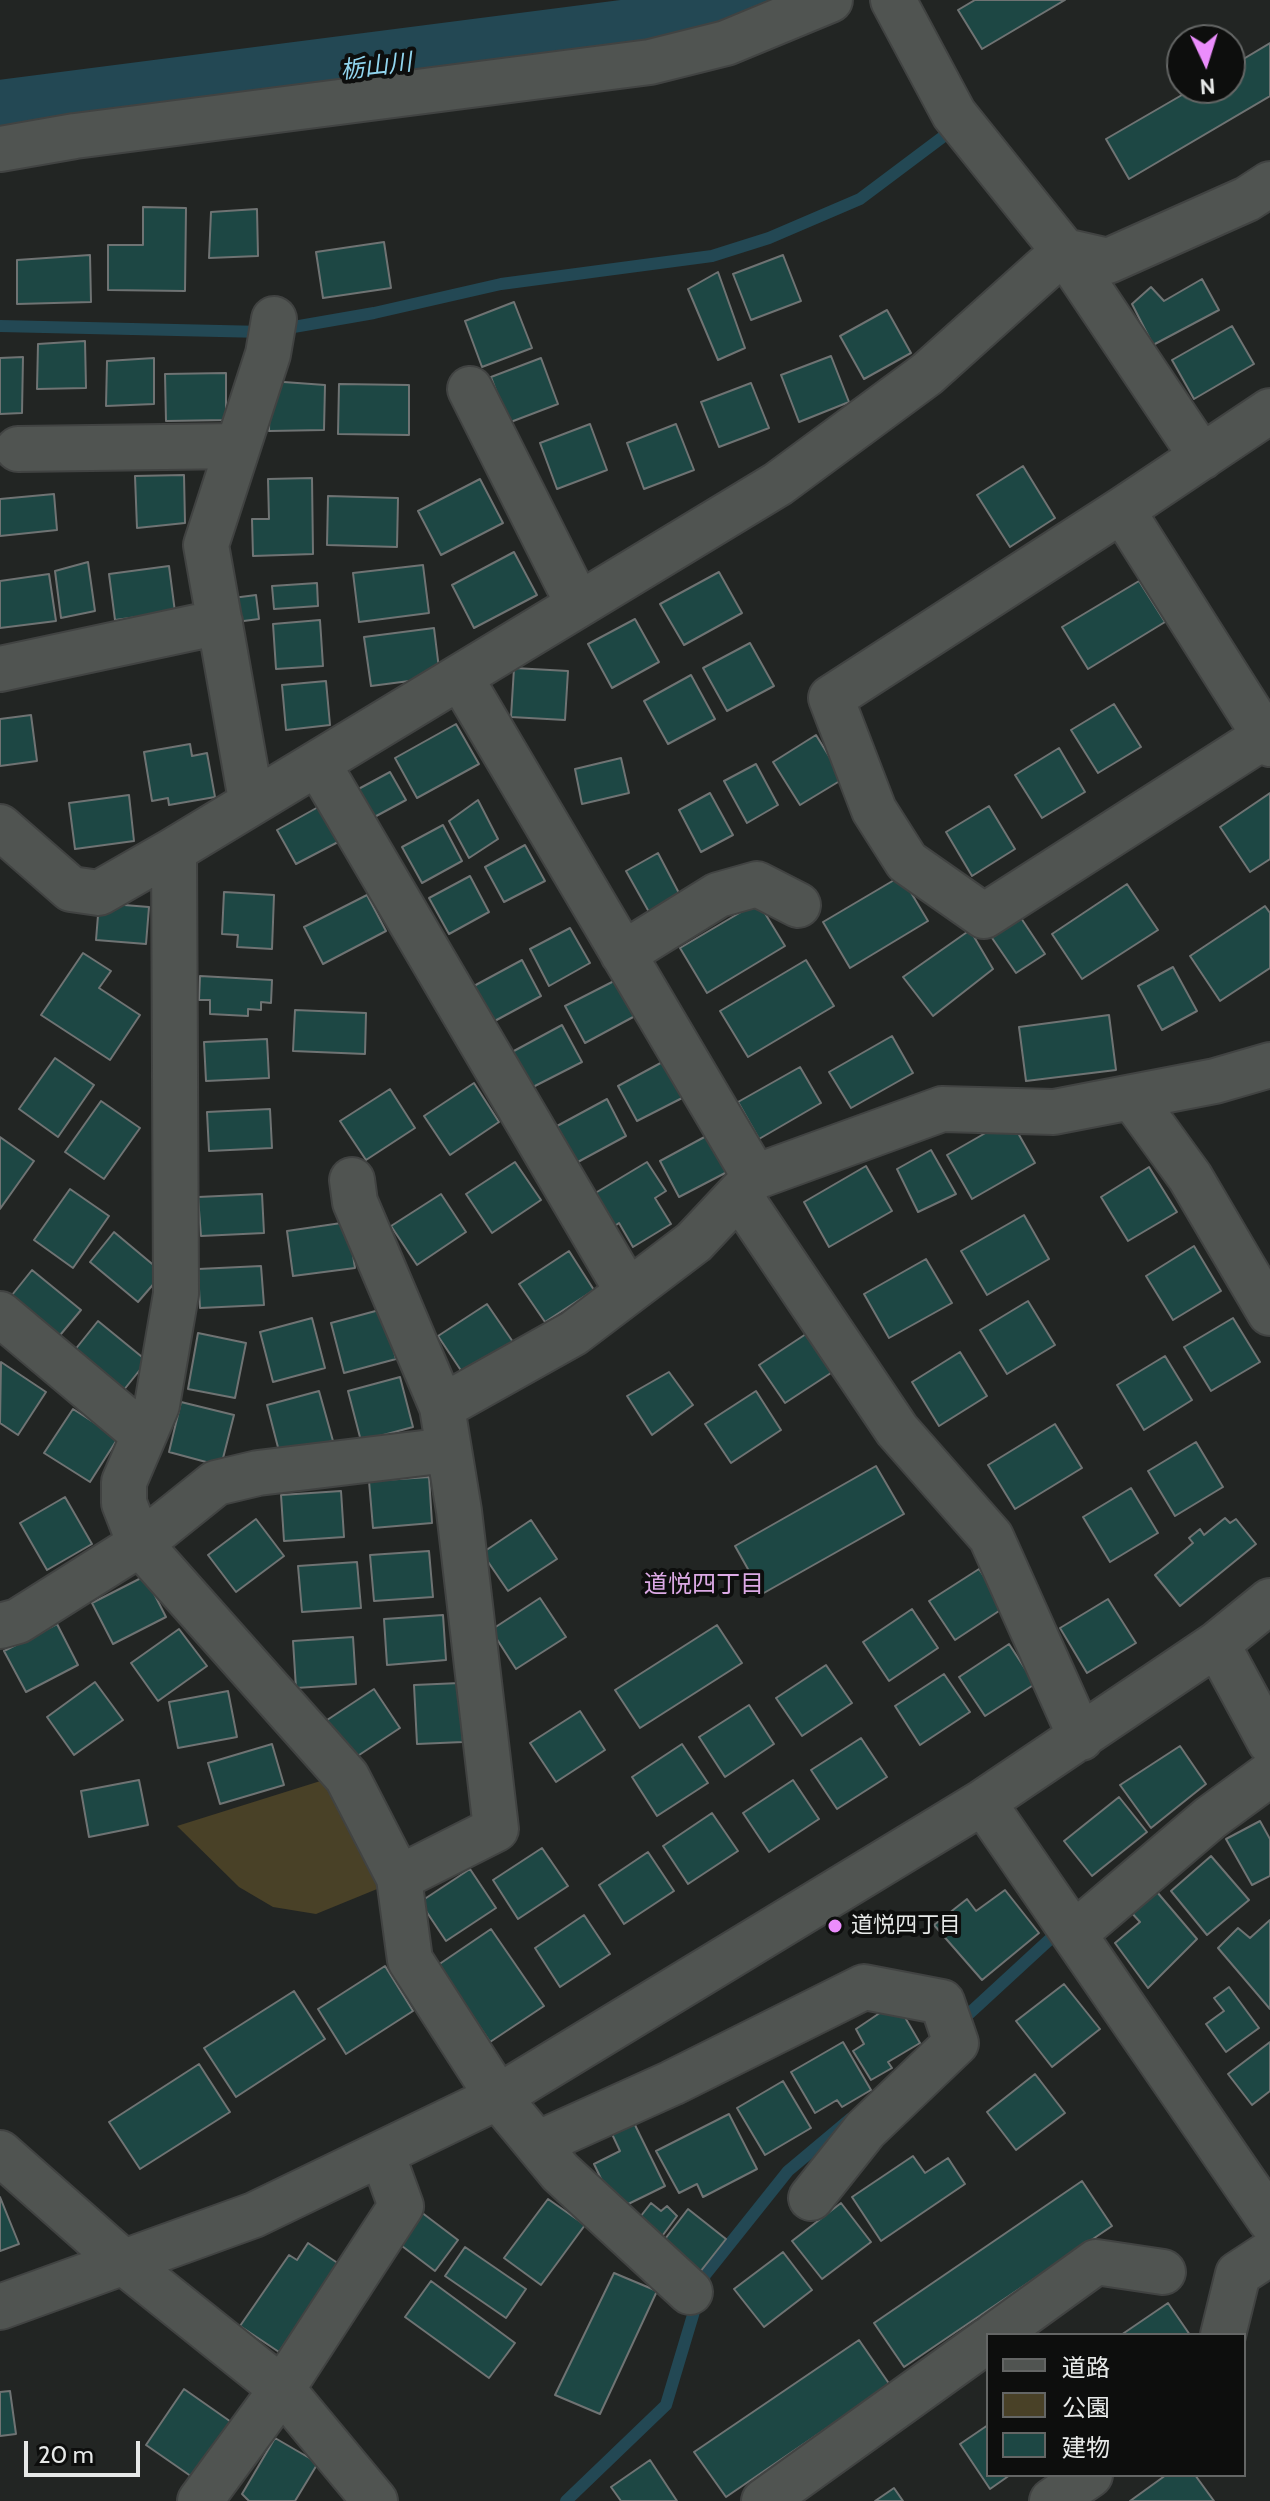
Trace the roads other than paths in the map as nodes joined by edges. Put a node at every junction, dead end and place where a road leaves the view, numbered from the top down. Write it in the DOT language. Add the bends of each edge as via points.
graph roads {
  1 [pos="830,0"];
  2 [pos="893,0"];
  3 [pos="0,149"];
  4 [pos="1270,184"];
  5 [pos="1064,251"];
  6 [pos="274,319"];
  7 [pos="470,389"];
  8 [pos="1270,411"];
  9 [pos="238,446"];
  10 [pos="18,449"];
  11 [pos="1202,457"];
  12 [pos="1122,510"];
  13 [pos="578,604"];
  14 [pos="220,622"];
  15 [pos="0,669"];
  16 [pos="460,677"];
  17 [pos="1268,740"];
  18 [pos="318,764"];
  19 [pos="251,800"];
  20 [pos="4,842"];
  21 [pos="174,850"];
  22 [pos="798,905"];
  23 [pos="623,954"];
  24 [pos="1270,1065"];
  25 [pos="1132,1097"];
  26 [pos="352,1180"];
  27 [pos="747,1186"];
  28 [pos="628,1292"];
  29 [pos="1270,1313"];
  30 [pos="0,1314"];
  31 [pos="442,1407"];
  32 [pos="144,1435"];
  33 [pos="448,1450"];
  34 [pos="140,1544"];
  35 [pos="1270,1601"];
  36 [pos="0,1626"];
  37 [pos="1217,1644"];
  38 [pos="1081,1738"];
  39 [pos="1270,1742"];
  40 [pos="1270,1774"];
  41 [pos="983,1802"];
  42 [pos="399,1878"];
  43 [pos="1074,1934"];
  44 [pos="498,2097"];
  45 [pos="537,2144"];
  46 [pos="0,2153"];
  47 [pos="382,2154"];
  48 [pos="811,2198"];
  49 [pos="1270,2220"];
  50 [pos="1270,2253"];
  51 [pos="121,2260"];
  52 [pos="1163,2272"];
  53 [pos="690,2292"];
  54 [pos="0,2307"];
  55 [pos="998,2333"];
  56 [pos="1223,2333"];
  57 [pos="986,2341"];
  58 [pos="282,2389"];
  59 [pos="1087,2477"];
  60 [pos="200,2501"];
  61 [pos="375,2501"];
  62 [pos="764,2501"];
  63 [pos="1052,2501"];
  1 -- 3 [label="street" via="726,43 650,62"];
  2 -- 5 [label="street" via="954,114"];
  4 -- 5 [label="street" via="1108,261"];
  5 -- 11 [label="street"];
  5 -- 13 [label="street" via="927,374 778,484"];
  6 -- 9 [label="street"];
  7 -- 13 [label="street"];
  8 -- 11 [label="street"];
  9 -- 10 [label="street"];
  9 -- 14 [label="street" via="206,545"];
  11 -- 12 [label="street"];
  12 -- 17 [label="street"];
  12 -- 17 [label="street" via="831,698 874,810 907,862 984,916"];
  13 -- 16 [label="street"];
  14 -- 15 [label="street"];
  14 -- 19 [label="street"];
  16 -- 18 [label="street"];
  16 -- 23 [label="street"];
  18 -- 19 [label="street"];
  18 -- 28 [label="street"];
  19 -- 21 [label="street"];
  20 -- 21 [label="street" via="71,889 99,893"];
  21 -- 32 [label="street" via="176,1294 157,1405"];
  22 -- 23 [label="street" via="757,884 718,895"];
  23 -- 27 [label="street"];
  24 -- 25 [label="street"];
  25 -- 27 [label="street" via="1054,1112 942,1109"];
  25 -- 29 [label="street" via="1190,1177"];
  26 -- 31 [label="street" via="355,1202"];
  27 -- 28 [label="street" via="694,1242"];
  27 -- 38 [label="street" via="897,1430 991,1537"];
  28 -- 31 [label="street" via="574,1333"];
  30 -- 32 [label="street"];
  31 -- 33 [label="street"];
  32 -- 34 [label="street" via="124,1482 124,1503"];
  33 -- 34 [label="street" via="216,1483"];
  33 -- 42 [label="street" via="496,1829"];
  34 -- 36 [label="street" via="18,1621"];
  34 -- 42 [label="street" via="347,1777"];
  35 -- 37 [label="street"];
  37 -- 38 [label="street"];
  37 -- 39 [label="street"];
  38 -- 41 [label="street"];
  40 -- 43 [label="street"];
  41 -- 43 [label="street"];
  41 -- 44 [label="street"];
  42 -- 44 [label="street" via="410,1960"];
  43 -- 49 [label="street"];
  44 -- 45 [label="street"];
  44 -- 47 [label="street"];
  45 -- 48 [label="street" via="864,1987 942,2002 956,2043 865,2130"];
  45 -- 53 [label="street" via="560,2172"];
  46 -- 51 [label="street"];
  47 -- 51 [label="street" via="254,2215"];
  47 -- 58 [label="street" via="401,2206"];
  50 -- 56 [label="street" via="1238,2274"];
  51 -- 54 [label="street"];
  51 -- 58 [label="street"];
  52 -- 55 [label="street" via="1096,2262"];
  57 -- 62 [label="street"];
  58 -- 60 [label="street"];
  58 -- 61 [label="street"];
  59 -- 63 [label="street"];
}
